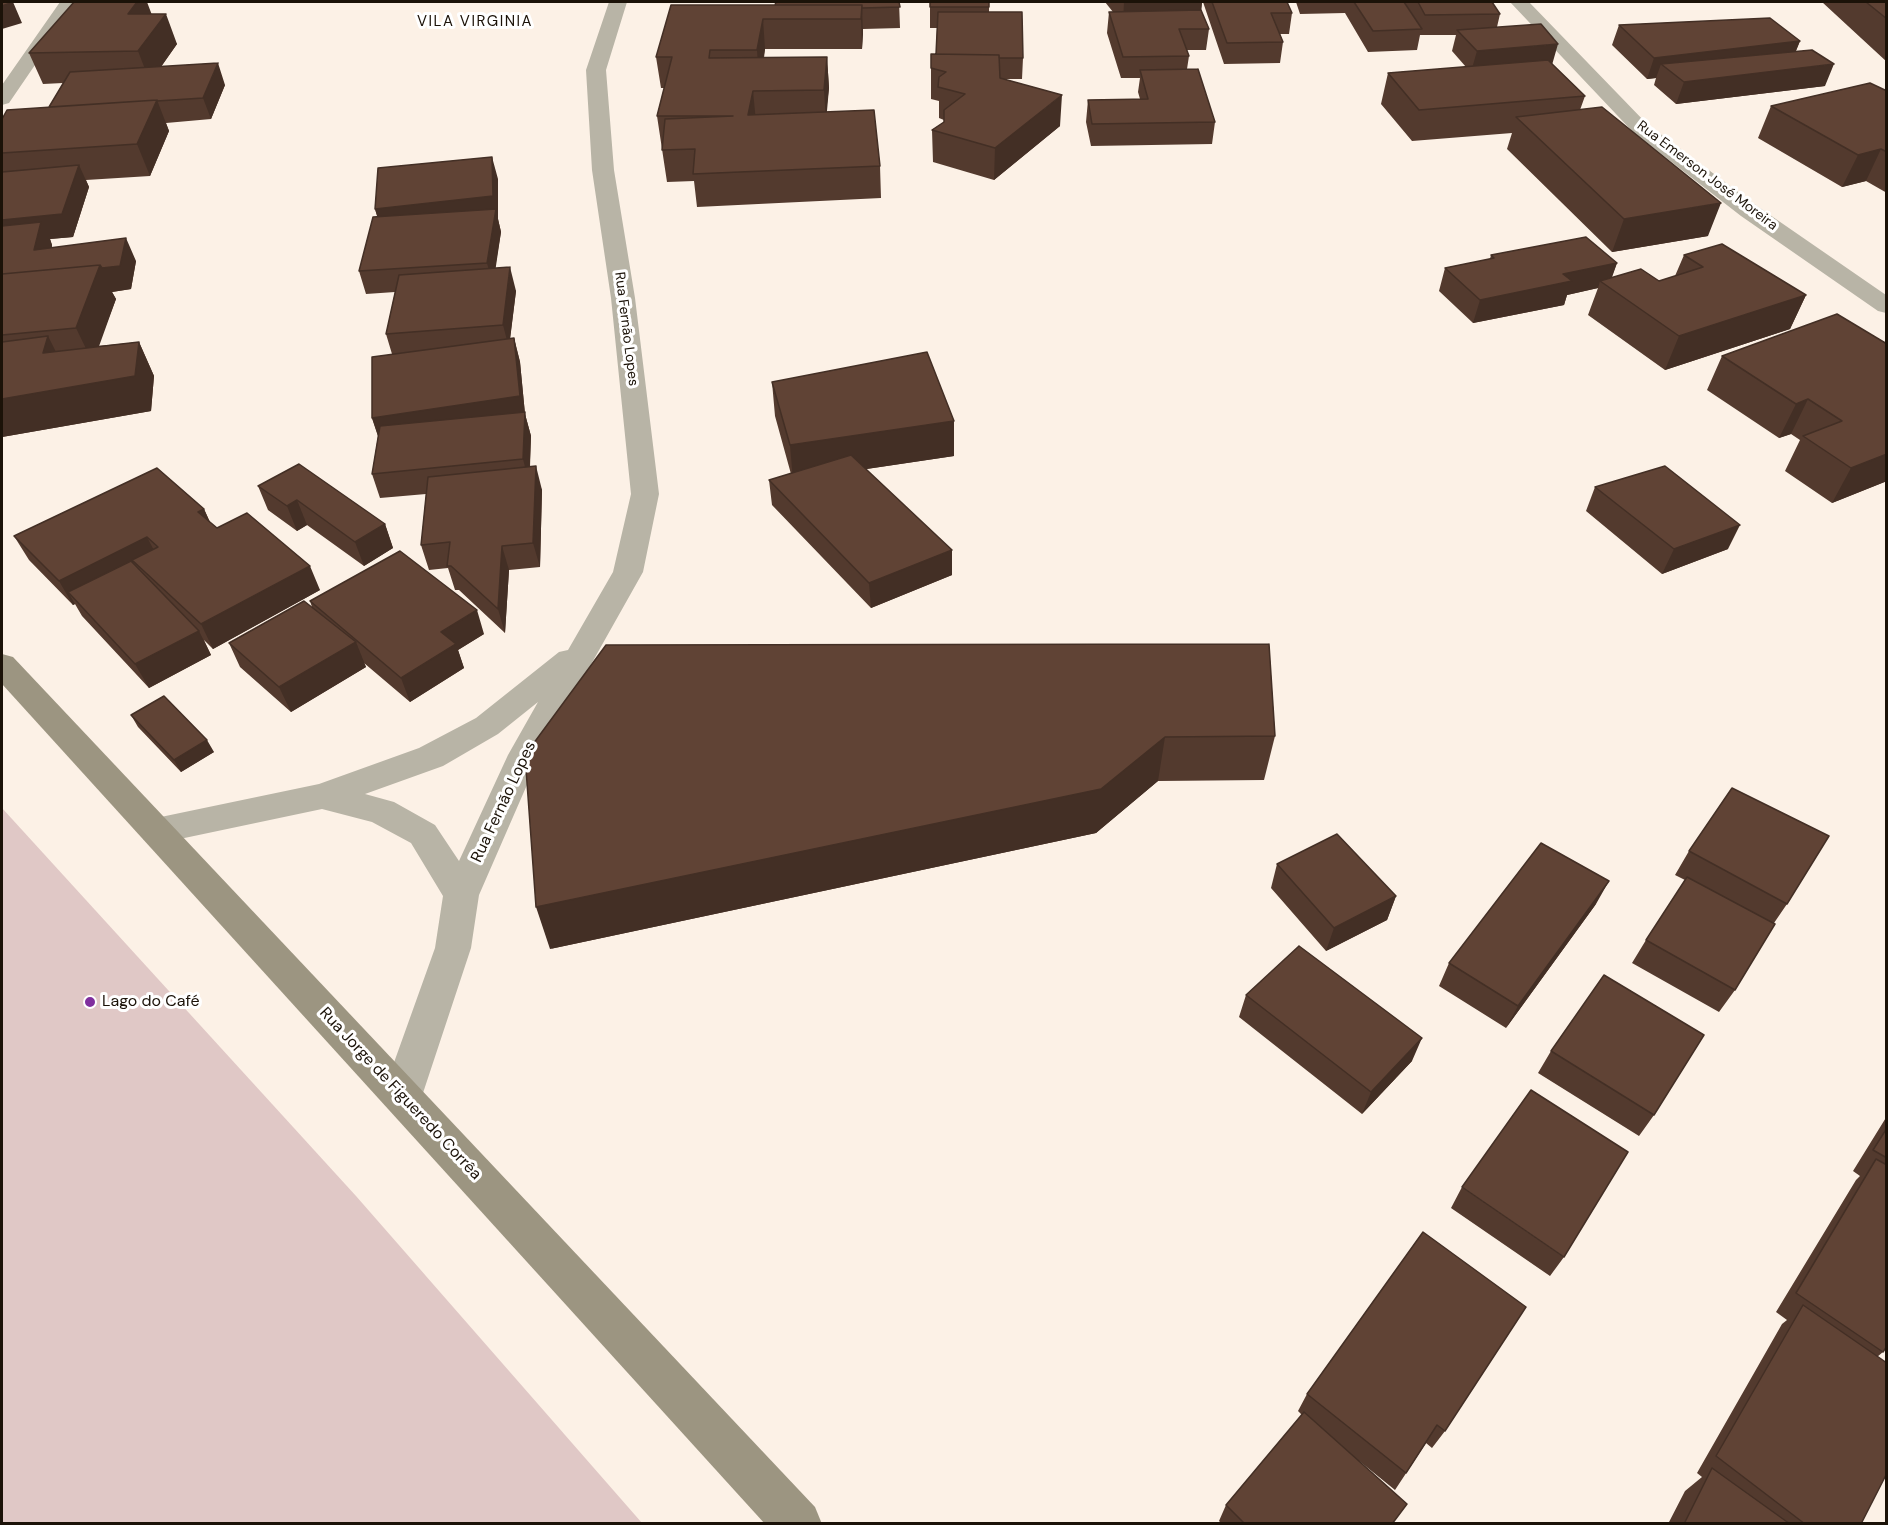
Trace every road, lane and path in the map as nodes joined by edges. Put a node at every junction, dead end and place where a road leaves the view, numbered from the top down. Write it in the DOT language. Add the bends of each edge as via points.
graph roads {
  1 [pos="69,2"];
  2 [pos="618,2"];
  3 [pos="1519,2"];
  4 [pos="2,99"];
  5 [pos="1887,306"];
  6 [pos="586,648"];
  7 [pos="2,665"];
  8 [pos="322,796"];
  9 [pos="156,831"];
  10 [pos="461,895"];
  11 [pos="402,1096"];
  12 [pos="798,1524"];
  1 -- 4 [label="street"];
  2 -- 6 [label="street, Rua Fernão Lopes" via="596,70 603,170 623,298 645,494 628,572"];
  3 -- 5 [label="street, Rua Emerson José Moreira" via="1640,128 1749,211"];
  6 -- 8 [label="street, Rua Fernão Lopes" via="487,726 431,757"];
  6 -- 10 [label="street, Rua Fernão Lopes" via="524,754"];
  7 -- 9 [label="street, Rua Jorge de Figueredo Corrêa"];
  8 -- 9 [label="street, Rua Fernão Lopes"];
  8 -- 10 [label="street, Rua Fernão Lopes" via="382,812 423,834"];
  9 -- 11 [label="street, Rua Jorge de Figueredo Corrêa"];
  10 -- 11 [label="street, Rua Fernão Lopes" via="453,948"];
  11 -- 12 [label="street, Rua Jorge de Figueredo Corrêa"];
}
